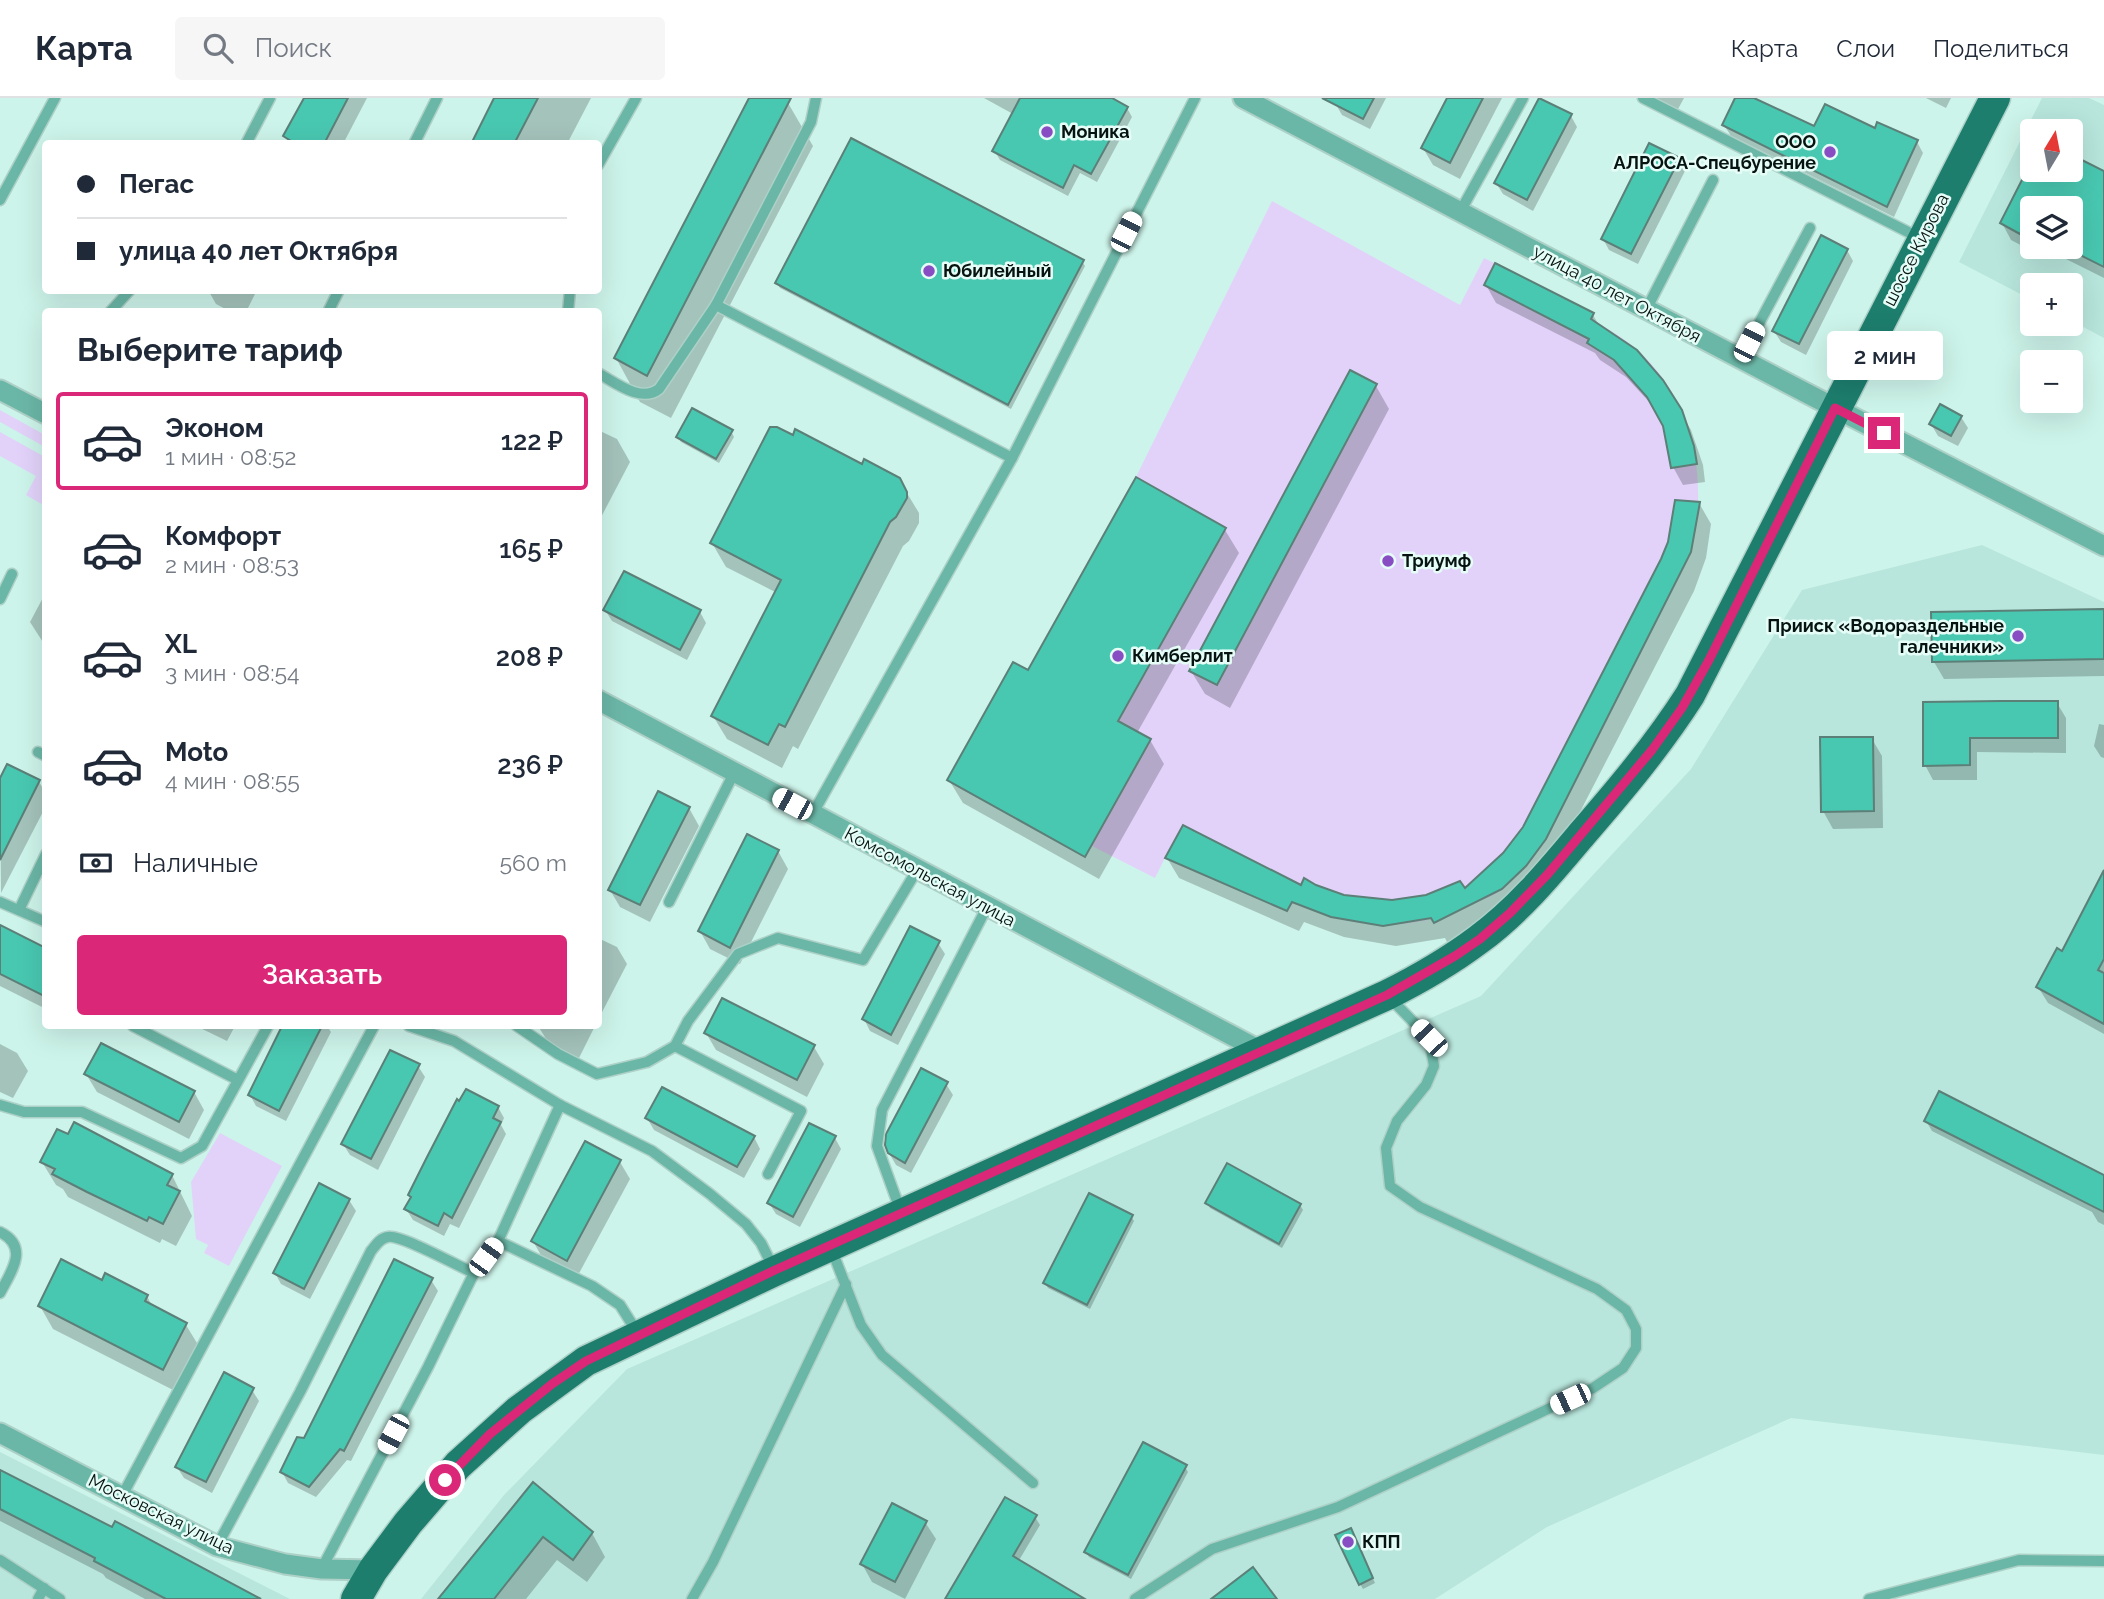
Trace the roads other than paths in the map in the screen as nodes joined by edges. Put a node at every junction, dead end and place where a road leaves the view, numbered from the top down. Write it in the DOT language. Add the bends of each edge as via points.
graph roads {
  1 [pos="55,98"];
  2 [pos="270,98"];
  3 [pos="437,98"];
  4 [pos="636,98"];
  5 [pos="816,98"];
  6 [pos="1195,98"];
  7 [pos="1243,98"];
  8 [pos="1523,98"];
  9 [pos="1643,98"];
  10 [pos="1995,98"];
  11 [pos="248,140"];
  12 [pos="416,140"];
  13 [pos="602,158"];
  14 [pos="1713,180"];
  15 [pos="0,200"];
  16 [pos="1460,212"];
  17 [pos="1810,228"];
  18 [pos="1922,239"];
  19 [pos="126,294"];
  20 [pos="716,305"];
  21 [pos="114,308"];
  22 [pos="1646,310"];
  23 [pos="1740,359"];
  24 [pos="602,375"];
  25 [pos="0,390"];
  26 [pos="1835,408"];
  27 [pos="42,412"];
  28 [pos="1012,458"];
  29 [pos="2104,546"];
  30 [pos="12,574"];
  31 [pos="0,599"];
  32 [pos="602,703"];
  33 [pos="734,773"];
  34 [pos="812,815"];
  35 [pos="42,862"];
  36 [pos="916,870"];
  37 [pos="0,902"];
  38 [pos="669,902"];
  39 [pos="987,907"];
  40 [pos="19,910"];
  41 [pos="42,920"];
  42 [pos="1387,995"];
  43 [pos="139,1029"];
  44 [pos="266,1029"];
  45 [pos="372,1029"];
  46 [pos="418,1029"];
  47 [pos="521,1029"];
  48 [pos="676,1046"];
  49 [pos="1262,1052"];
  50 [pos="238,1080"];
  51 [pos="0,1105"];
  52 [pos="560,1105"];
  53 [pos="768,1174"];
  54 [pos="902,1214"];
  55 [pos="0,1232"];
  56 [pos="498,1241"];
  57 [pos="830,1246"];
  58 [pos="775,1270"];
  59 [pos="474,1273"];
  60 [pos="846,1284"];
  61 [pos="0,1293"];
  62 [pos="639,1335"];
  63 [pos="0,1433"];
  64 [pos="1033,1483"];
  65 [pos="122,1496"];
  66 [pos="217,1546"];
  67 [pos="0,1560"];
  68 [pos="2104,1561"];
  69 [pos="322,1569"];
  70 [pos="373,1570"];
  71 [pos="44,1588"];
  72 [pos="38,1599"];
  73 [pos="60,1599"];
  74 [pos="356,1599"];
  75 [pos="692,1599"];
  76 [pos="1135,1599"];
  77 [pos="1869,1599"];
  1 -- 15 [label="lane"];
  2 -- 11 [label="lane"];
  3 -- 12 [label="lane"];
  4 -- 13 [label="lane"];
  5 -- 20 [label="lane" via="811,121"];
  6 -- 28 [label="lane"];
  7 -- 16 [label="street, улица 40 лет Октября"];
  8 -- 16 [label="lane"];
  9 -- 18 [label="lane"];
  10 -- 18 [label="main road, шоссе Кирова"];
  14 -- 22 [label="lane"];
  16 -- 22 [label="street, улица 40 лет Октября"];
  17 -- 23 [label="lane"];
  18 -- 26 [label="main road, шоссе Кирова"];
  19 -- 21 [label="lane"];
  20 -- 24 [label="lane" via="652,395"];
  20 -- 28 [label="lane"];
  22 -- 23 [label="street, улица 40 лет Октября"];
  23 -- 26 [label="street, улица 40 лет Октября"];
  25 -- 27 [label="street"];
  26 -- 29 [label="street, улица 40 лет Октября"];
  26 -- 42 [label="main road, шоссе Кирова" via="1709,660 1652,750 1510,913 1455,956"];
  28 -- 34 [label="lane"];
  30 -- 31 [label="lane"];
  32 -- 33 [label="street, Комсомольская улица"];
  33 -- 34 [label="street, Комсомольская улица"];
  33 -- 38 [label="lane"];
  34 -- 36 [label="street, Комсомольская улица"];
  35 -- 40 [label="lane"];
  36 -- 39 [label="street, Комсомольская улица"];
  36 -- 48 [label="lane" via="863,960 778,938 738,954 688,1021"];
  37 -- 40 [label="lane"];
  39 -- 49 [label="street, Комсомольская улица"];
  39 -- 54 [label="lane" via="882,1110 877,1146"];
  40 -- 41 [label="lane"];
  42 -- 49 [label="main road, шоссе Кирова"];
  42 -- 76 [label="lane" via="1429,1038 1434,1066 1397,1121 1385,1148 1390,1186 1420,1207 1597,1289 1626,1310 1636,1329 1636,1348 1623,1368 1593,1388 1338,1507 1212,1549"];
  43 -- 50 [label="lane"];
  44 -- 50 [label="lane"];
  45 -- 65 [label="lane"];
  46 -- 52 [label="lane" via="454,1041"];
  47 -- 48 [label="lane" via="597,1073 647,1062"];
  48 -- 53 [label="lane" via="801,1111"];
  49 -- 54 [label="main road, шоссе Кирова"];
  50 -- 51 [label="lane" via="202,1146 181,1158 82,1112 24,1112"];
  52 -- 56 [label="lane"];
  52 -- 58 [label="lane" via="652,1151 710,1194 746,1224"];
  54 -- 57 [label="main road, шоссе Кирова"];
  55 -- 61 [label="lane" via="8,1236 17,1254"];
  56 -- 59 [label="lane"];
  56 -- 62 [label="lane" via="592,1286 620,1305"];
  57 -- 58 [label="main road, шоссе Кирова"];
  57 -- 60 [label="lane"];
  58 -- 62 [label="main road, шоссе Кирова"];
  59 -- 66 [label="lane" via="411,1242 391,1236 381,1239"];
  59 -- 69 [label="lane"];
  60 -- 64 [label="lane" via="861,1325 882,1355"];
  60 -- 75 [label="lane"];
  62 -- 70 [label="main road, шоссе Кирова" via="586,1361 490,1434 431,1496"];
  63 -- 65 [label="street, Московская улица"];
  65 -- 66 [label="street, Московская улица"];
  66 -- 69 [label="street, Московская улица"];
  67 -- 71 [label="lane"];
  68 -- 77 [label="lane" via="2018,1560"];
  69 -- 70 [label="street, Московская улица"];
  70 -- 74 [label="main road, шоссе Кирова"];
  71 -- 72 [label="lane"];
  71 -- 73 [label="lane"];
}
